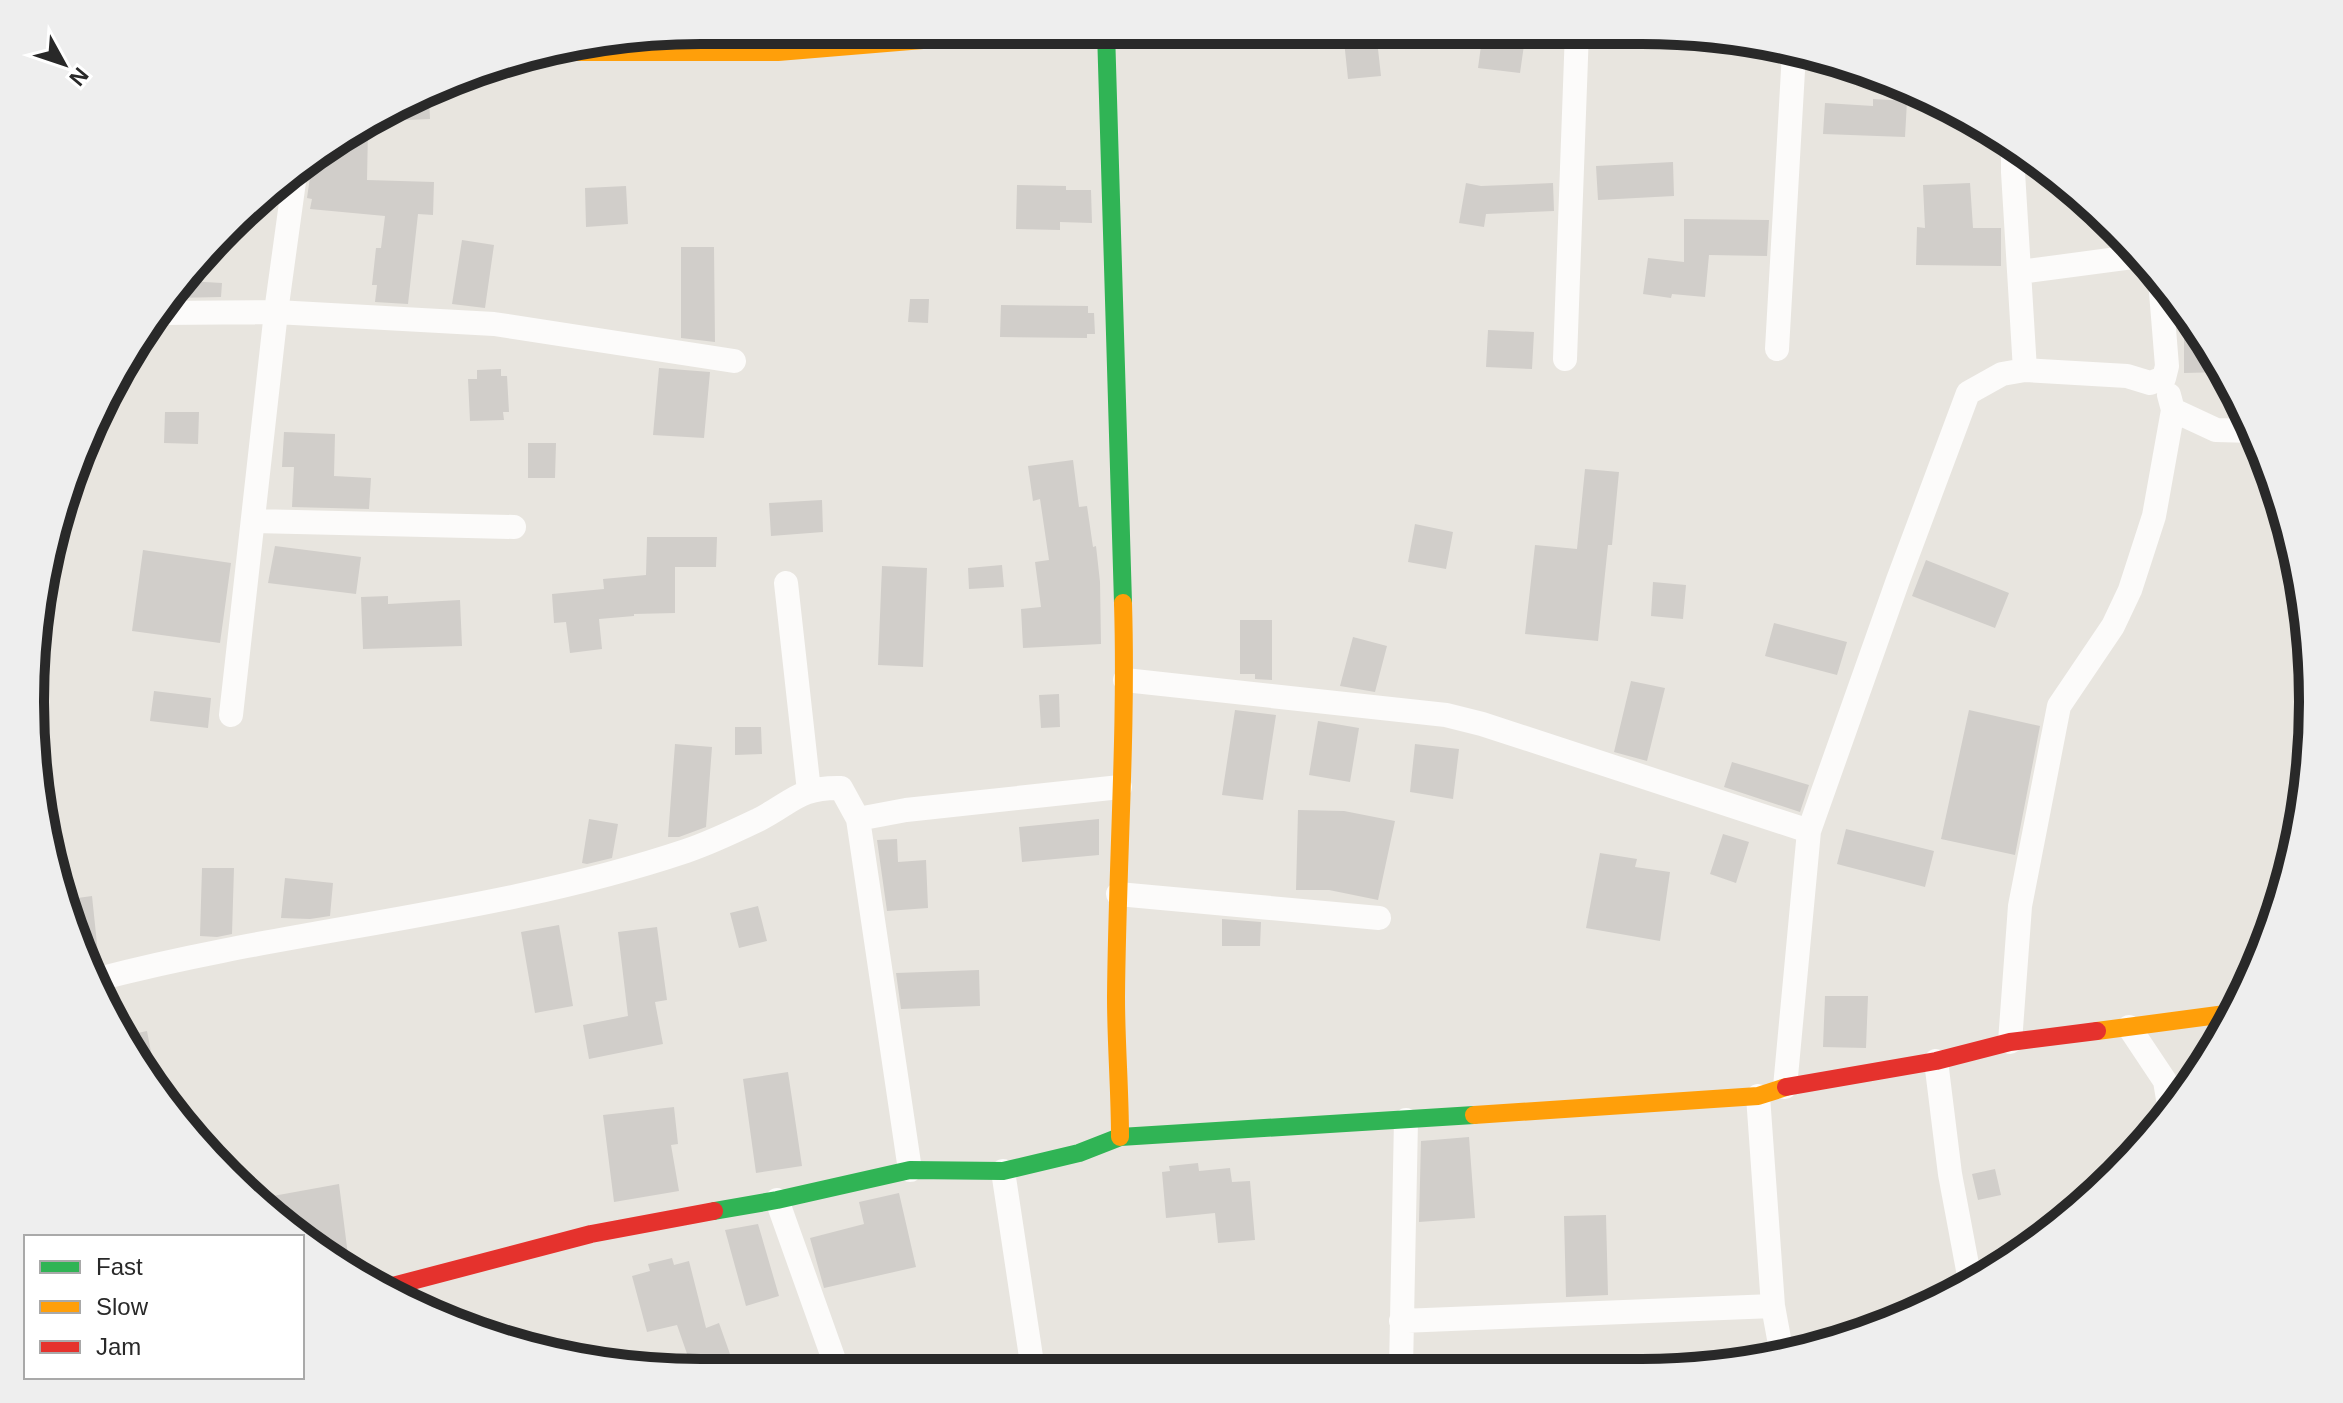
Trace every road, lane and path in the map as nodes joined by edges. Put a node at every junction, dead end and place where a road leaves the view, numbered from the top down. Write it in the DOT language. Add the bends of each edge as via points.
graph roads {
  1 [pos="859,44"];
  2 [pos="1106,44"];
  3 [pos="1577,44"];
  4 [pos="604,52"];
  5 [pos="1793,62"];
  6 [pos="2013,159"];
  7 [pos="293,186"];
  8 [pos="2126,258"];
  9 [pos="2020,272"];
  10 [pos="2162,299"];
  11 [pos="276,312"];
  12 [pos="172,313"];
  13 [pos="1777,349"];
  14 [pos="1565,359"];
  15 [pos="734,361"];
  16 [pos="2025,370"];
  17 [pos="2164,378"];
  18 [pos="2173,410"];
  19 [pos="2240,431"];
  20 [pos="253,521"];
  21 [pos="514,527"];
  22 [pos="786,583"];
  23 [pos="1125,680"];
  24 [pos="231,715"];
  25 [pos="1120,787"];
  26 [pos="809,791"];
  27 [pos="858,819"];
  28 [pos="1809,831"];
  29 [pos="1118,894"];
  30 [pos="1379,918"];
  31 [pos="105,977"];
  32 [pos="2219,1015"];
  33 [pos="2129,1027"];
  34 [pos="2010,1042"];
  35 [pos="1936,1061"];
  36 [pos="1785,1087"];
  37 [pos="1758,1096"];
  38 [pos="2167,1096"];
  39 [pos="1406,1120"];
  40 [pos="1120,1137"];
  41 [pos="910,1170"];
  42 [pos="1003,1171"];
  43 [pos="777,1200"];
  44 [pos="1968,1272"];
  45 [pos="399,1284"];
  46 [pos="1773,1306"];
  47 [pos="1401,1321"];
  48 [pos="1780,1344"];
  49 [pos="834,1359"];
  50 [pos="1031,1359"];
  51 [pos="1401,1359"];
  1 -- 4 [label="street" via="778,52"];
  2 -- 23 [label="street"];
  3 -- 14 [label="street"];
  5 -- 13 [label="street"];
  6 -- 9 [label="street"];
  7 -- 11 [label="street"];
  8 -- 9 [label="street"];
  9 -- 16 [label="street"];
  10 -- 17 [label="street"];
  11 -- 12 [label="street"];
  11 -- 15 [label="street" via="494,324"];
  11 -- 20 [label="street"];
  16 -- 17 [label="street" via="2127,376 2150,383"];
  16 -- 28 [label="street" via="2002,374 1968,393"];
  17 -- 18 [label="street"];
  18 -- 19 [label="street" via="2216,430"];
  18 -- 34 [label="street" via="2154,516 2130,590 2113,626 2059,706 2020,906"];
  20 -- 21 [label="street"];
  20 -- 24 [label="street"];
  22 -- 26 [label="street"];
  23 -- 25 [label="street"];
  23 -- 28 [label="street" via="1446,715"];
  25 -- 27 [label="street"];
  25 -- 29 [label="street"];
  26 -- 27 [label="street" via="841,788"];
  26 -- 31 [label="street" via="689,851 610,874 492,903"];
  27 -- 41 [label="street"];
  28 -- 36 [label="street"];
  29 -- 30 [label="street"];
  29 -- 40 [label="street"];
  32 -- 33 [label="street"];
  33 -- 34 [label="street"];
  33 -- 38 [label="street" via="2165,1081"];
  34 -- 35 [label="street"];
  35 -- 36 [label="street"];
  35 -- 44 [label="street"];
  36 -- 37 [label="street"];
  37 -- 39 [label="street"];
  37 -- 46 [label="street"];
  39 -- 40 [label="street"];
  39 -- 47 [label="street"];
  40 -- 42 [label="street"];
  41 -- 42 [label="street"];
  41 -- 43 [label="street"];
  42 -- 50 [label="street"];
  43 -- 45 [label="street" via="591,1234"];
  43 -- 49 [label="street"];
  46 -- 47 [label="street"];
  46 -- 48 [label="street"];
  47 -- 51 [label="street"];
}
